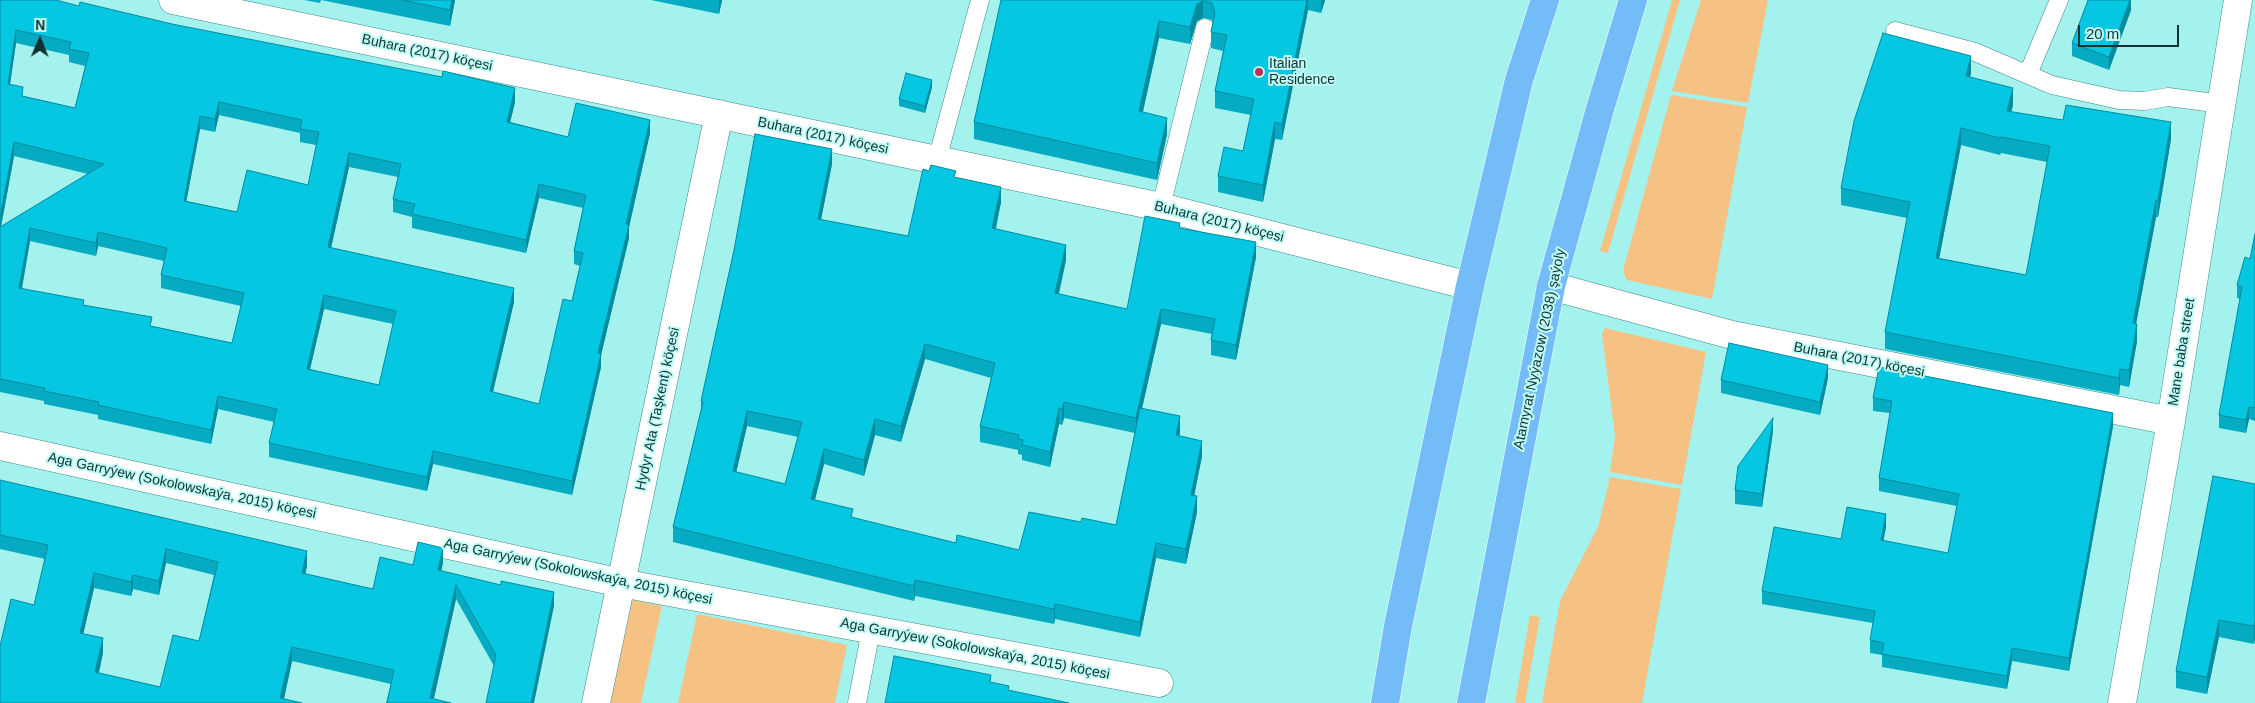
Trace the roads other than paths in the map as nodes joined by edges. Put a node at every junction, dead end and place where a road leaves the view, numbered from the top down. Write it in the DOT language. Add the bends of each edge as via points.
graph roads {
  1 [pos="173,0"];
  2 [pos="980,0"];
  3 [pos="1545,0"];
  4 [pos="1633,0"];
  5 [pos="2059,0"];
  6 [pos="2238,0"];
  7 [pos="243,7"];
  8 [pos="1205,28"];
  9 [pos="1895,31"];
  10 [pos="2028,74"];
  11 [pos="2222,104"];
  12 [pos="719,114"];
  13 [pos="937,160"];
  14 [pos="1161,207"];
  15 [pos="1470,286"];
  16 [pos="1551,286"];
  17 [pos="2171,421"];
  18 [pos="0,446"];
  19 [pos="621,583"];
  20 [pos="871,630"];
  21 [pos="1159,683"];
  22 [pos="596,703"];
  23 [pos="857,703"];
  24 [pos="1385,703"];
  25 [pos="1471,703"];
  26 [pos="2122,703"];
  1 -- 7 [label="street, Buhara (2017) köçesi"];
  2 -- 13 [label="lane"];
  3 -- 15 [label="main road" via="1519,80"];
  4 -- 16 [label="main road, Atamyrat Nyýazow (2038) şaýoly"];
  5 -- 10 [label="lane"];
  6 -- 11 [label="street, Mane baba street"];
  7 -- 12 [label="street, Buhara (2017) köçesi"];
  8 -- 14 [label="lane"];
  9 -- 10 [label="lane" via="1975,52"];
  10 -- 11 [label="lane" via="2052,85 2119,100 2144,101 2168,97"];
  11 -- 17 [label="street, Mane baba street"];
  12 -- 13 [label="street, Buhara (2017) köçesi"];
  12 -- 19 [label="street, Hydyr Ata (Taşkent) köçesi"];
  13 -- 14 [label="street, Buhara (2017) köçesi"];
  14 -- 15 [label="street, Buhara (2017) köçesi"];
  15 -- 24 [label="main road" via="1398,626"];
  16 -- 17 [label="street, Buhara (2017) köçesi" via="1732,334"];
  16 -- 25 [label="main road, Atamyrat Nyýazow (2038) şaýoly"];
  17 -- 26 [label="street, Mane baba street"];
  18 -- 19 [label="street, Aga Garryýew (Sokolowskaýa, 2015) köçesi"];
  19 -- 20 [label="street, Aga Garryýew (Sokolowskaýa, 2015) köçesi"];
  19 -- 22 [label="street, Hydyr Ata (Taşkent) köçesi"];
  20 -- 21 [label="street, Aga Garryýew (Sokolowskaýa, 2015) köçesi"];
  20 -- 23 [label="lane"];
}
